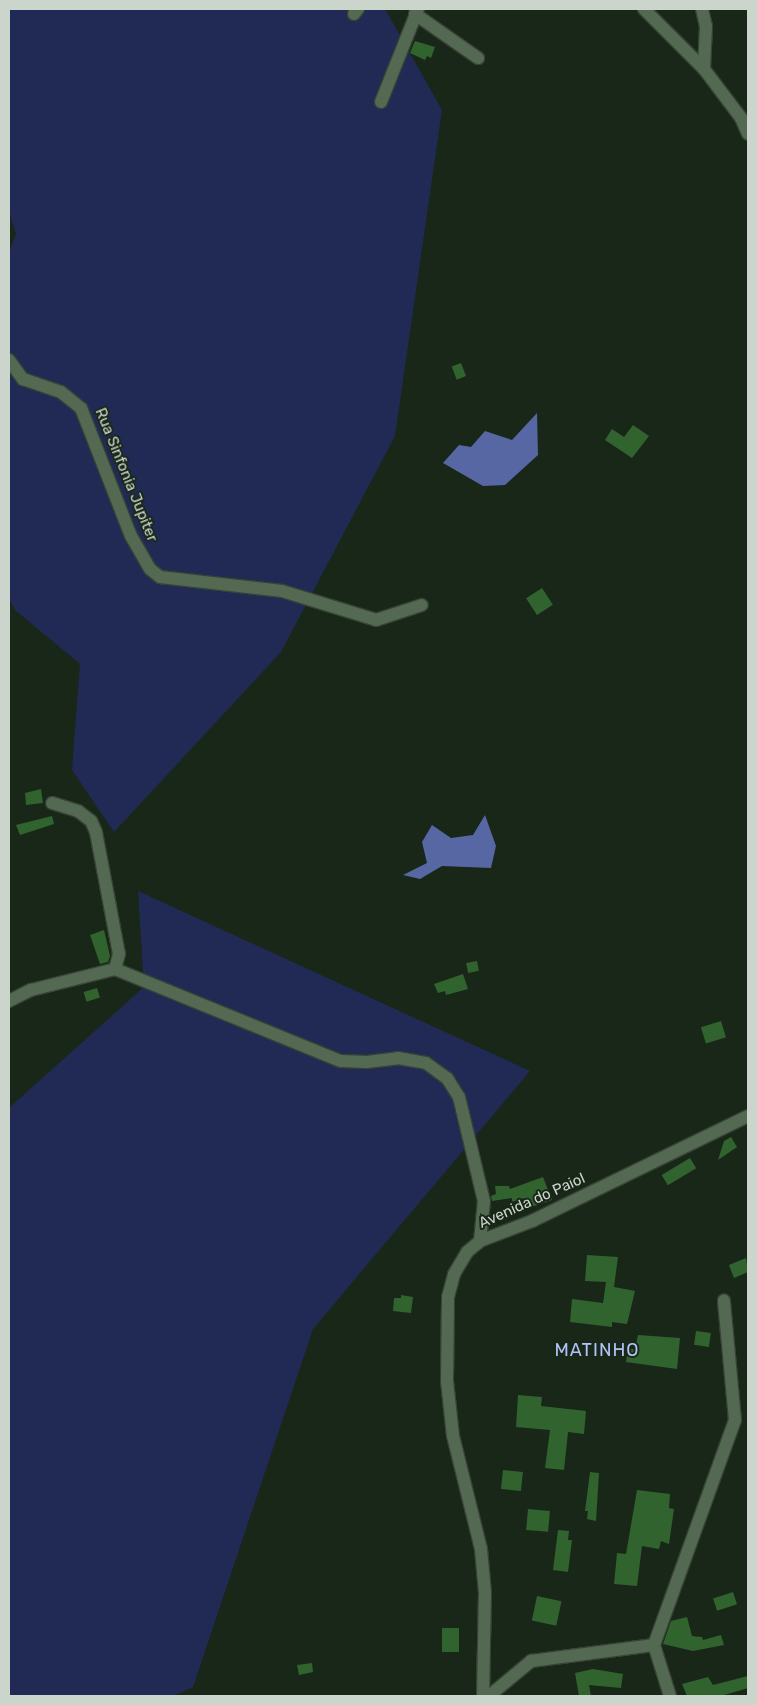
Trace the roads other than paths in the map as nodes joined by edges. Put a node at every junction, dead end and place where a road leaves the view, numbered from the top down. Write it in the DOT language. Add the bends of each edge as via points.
graph roads {
  1 [pos="644,9"];
  2 [pos="702,9"];
  3 [pos="417,11"];
  4 [pos="478,58"];
  5 [pos="704,69"];
  6 [pos="381,102"];
  7 [pos="748,134"];
  8 [pos="9,360"];
  9 [pos="422,605"];
  10 [pos="52,803"];
  11 [pos="115,969"];
  12 [pos="9,1001"];
  13 [pos="748,1116"];
  14 [pos="480,1241"];
  15 [pos="724,1301"];
  16 [pos="748,1417"];
  17 [pos="735,1420"];
  18 [pos="654,1645"];
  19 [pos="483,1696"];
  20 [pos="489,1696"];
  21 [pos="670,1696"];
  1 -- 5 [label="street"];
  2 -- 5 [label="street" via="706,26"];
  3 -- 4 [label="street"];
  3 -- 6 [label="street"];
  5 -- 7 [label="street" via="741,118"];
  8 -- 9 [label="street, Rua Sinfonia Jupiter" via="23,379 61,392 81,408 131,536 146,563 160,577 282,591 376,620"];
  10 -- 11 [label="street" via="78,810 91,821 96,832 119,954"];
  11 -- 12 [label="street" via="32,990"];
  11 -- 14 [label="street" via="341,1061 398,1058 426,1063 447,1078 459,1097 484,1201"];
  13 -- 14 [label="street, Avenida do Paiol" via="532,1221"];
  14 -- 19 [label="street, Avenida do Paiol" via="467,1252 454,1274 448,1297 447,1381 453,1436 481,1548 485,1593"];
  15 -- 17 [label="street"];
  16 -- 17 [label="street"];
  17 -- 18 [label="street"];
  18 -- 20 [label="street" via="530,1662"];
  18 -- 21 [label="street"];
}
